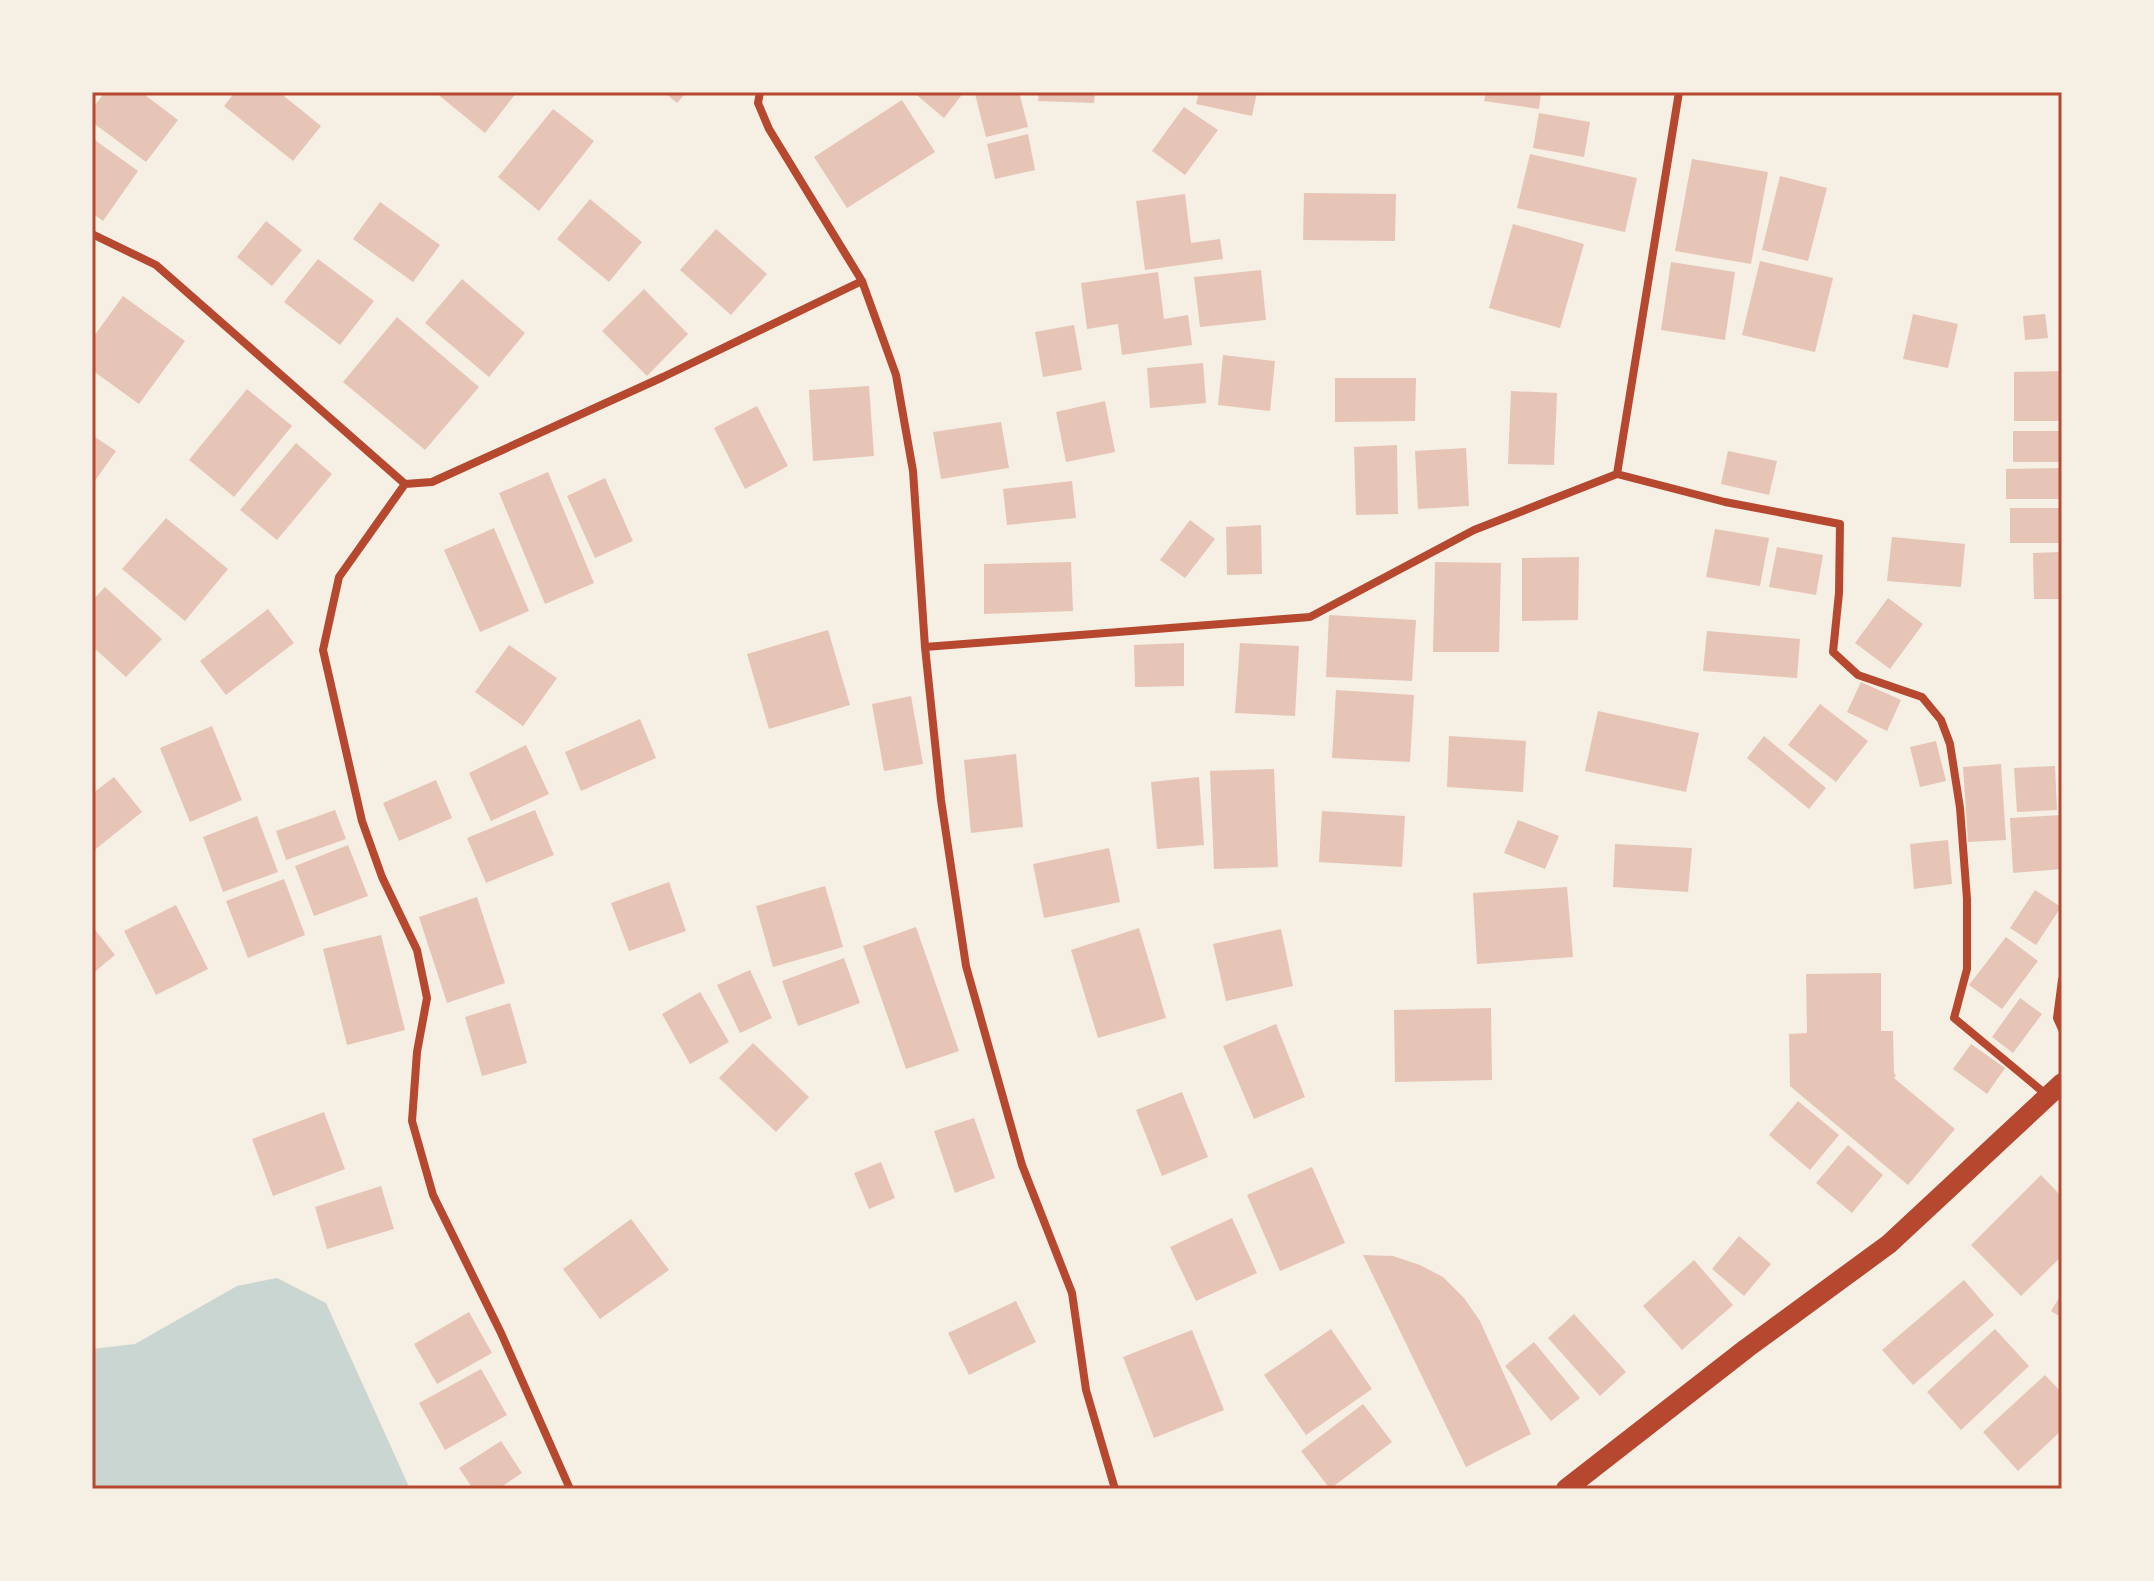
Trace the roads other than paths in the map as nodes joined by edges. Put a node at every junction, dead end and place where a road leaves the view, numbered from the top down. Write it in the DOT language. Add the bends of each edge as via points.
graph roads {
  1 [pos="760,92"];
  2 [pos="1679,92"];
  3 [pos="92,234"];
  4 [pos="862,281"];
  5 [pos="1617,474"];
  6 [pos="405,484"];
  7 [pos="925,647"];
  8 [pos="2062,980"];
  9 [pos="2062,1029"];
  10 [pos="2055,1090"];
  11 [pos="570,1489"];
  12 [pos="1115,1489"];
  13 [pos="1566,1489"];
  1 -- 4 [label="street" via="758,103 769,129"];
  2 -- 5 [label="street"];
  3 -- 6 [label="street" via="156,265"];
  4 -- 6 [label="street" via="432,482"];
  4 -- 7 [label="street" via="896,375 913,471"];
  5 -- 7 [label="street" via="1474,530 1310,617"];
  5 -- 10 [label="street" via="1840,524 1833,652 1858,675 1922,697 1941,720 1950,744 1967,899 1967,969 1954,1018"];
  6 -- 11 [label="street" via="339,577 323,650 362,821 417,950 425,986 412,1121 433,1195"];
  7 -- 12 [label="street" via="966,966 1022,1165 1072,1293 1086,1390"];
  8 -- 9 [label="street" via="2057,1018"];
  10 -- 13 [label="main road" via="1889,1244"];
}
